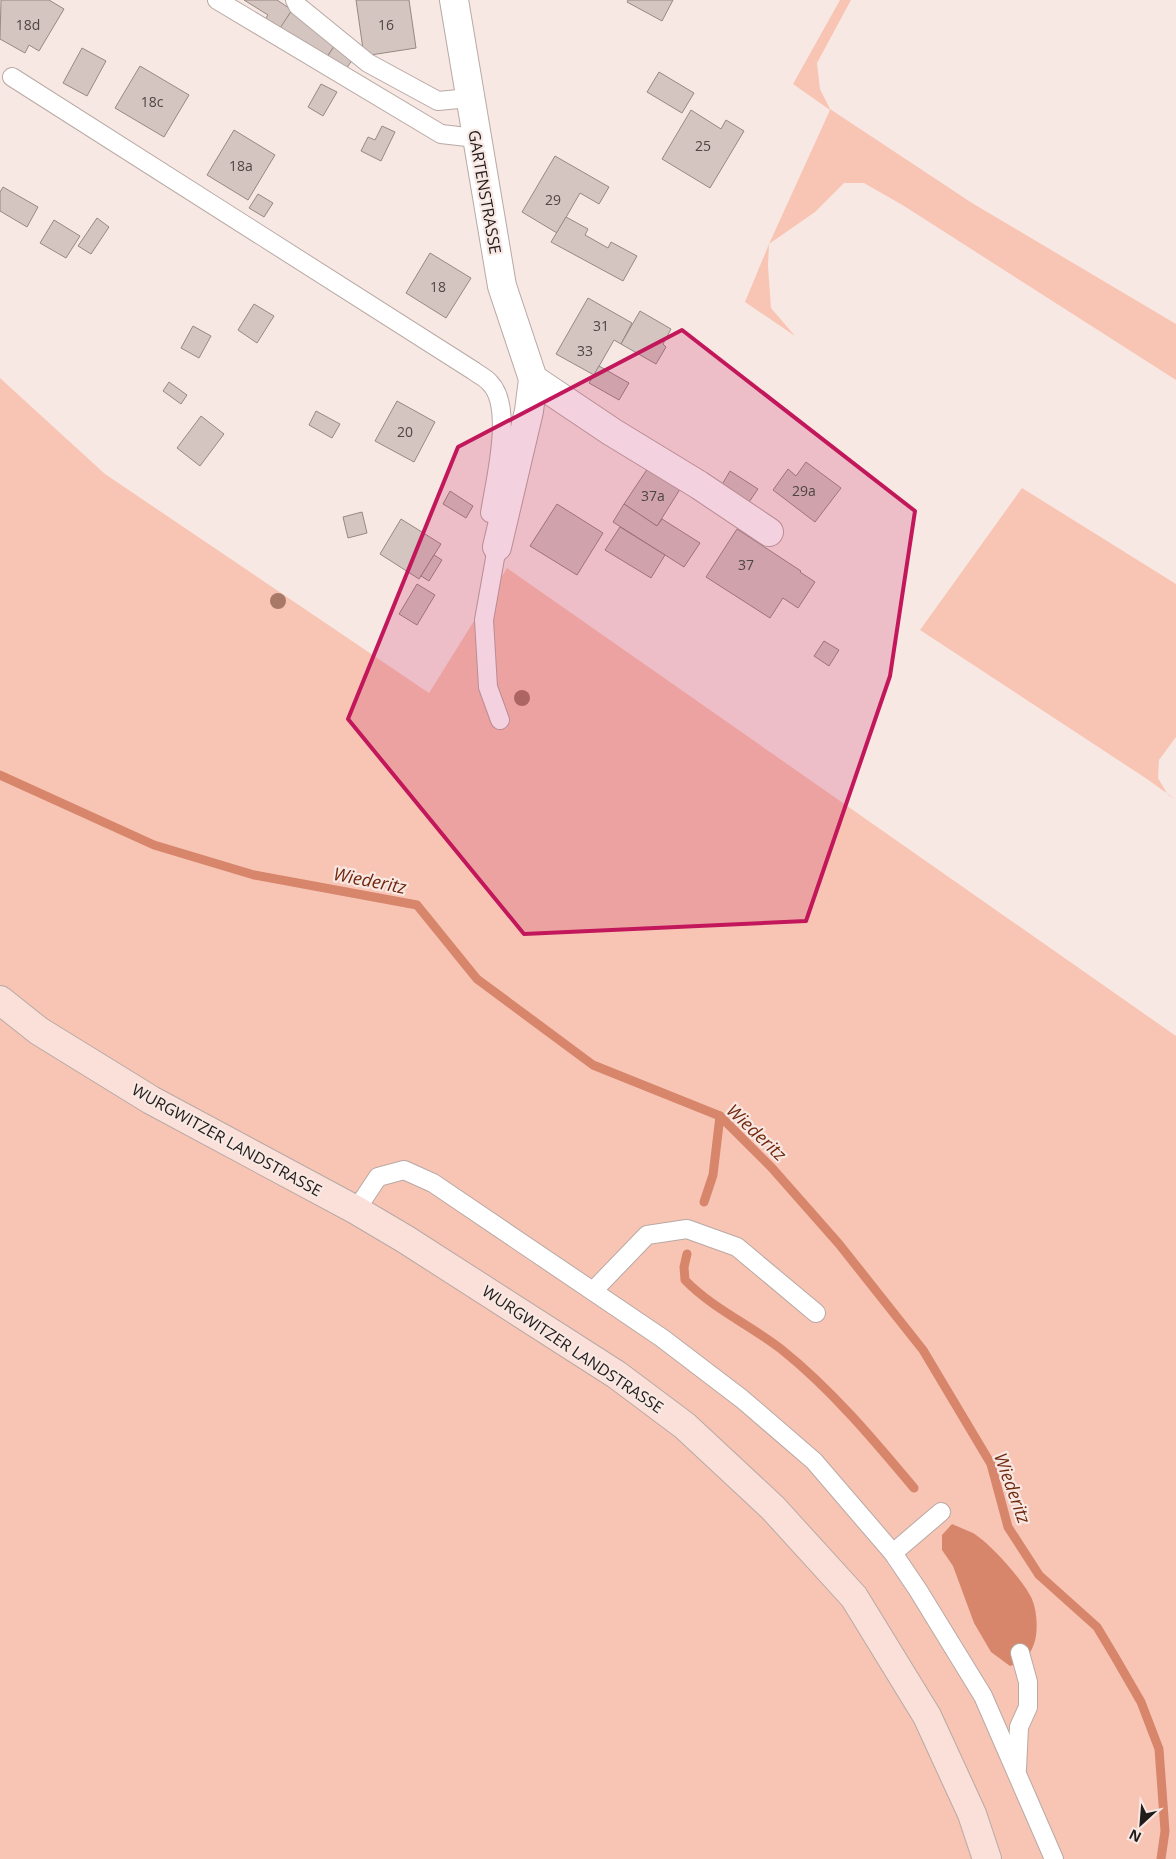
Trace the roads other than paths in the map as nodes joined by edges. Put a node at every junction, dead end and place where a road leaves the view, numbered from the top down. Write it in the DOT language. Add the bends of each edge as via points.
graph roads {
  1 [pos="217,0"];
  2 [pos="294,0"];
  3 [pos="454,0"];
  4 [pos="12,77"];
  5 [pos="469,98"];
  6 [pos="476,138"];
  7 [pos="533,380"];
  8 [pos="490,512"];
  9 [pos="769,532"];
  10 [pos="497,547"];
  11 [pos="500,720"];
  12 [pos="0,1000"];
  13 [pos="356,1210"];
  14 [pos="593,1291"];
  15 [pos="816,1313"];
  16 [pos="941,1512"];
  17 [pos="893,1554"];
  18 [pos="1020,1653"];
  19 [pos="1016,1772"];
  20 [pos="987,1859"];
  21 [pos="1054,1859"];
  1 -- 6 [label="lane" via="441,134"];
  2 -- 5 [label="lane" via="368,63 438,101"];
  3 -- 5 [label="street, GARTENSTRASSE"];
  4 -- 8 [label="lane" via="491,383 500,402 502,426"];
  5 -- 6 [label="street, GARTENSTRASSE"];
  6 -- 7 [label="street, GARTENSTRASSE" via="502,286"];
  7 -- 9 [label="street"];
  7 -- 10 [label="street, GARTENSTRASSE" via="529,411"];
  10 -- 11 [label="lane, GARTENSTRASSE" via="484,620 488,687"];
  12 -- 13 [label="main road, WURGWITZER LANDSTRASSE" via="38,1031 151,1100"];
  13 -- 14 [label="lane" via="378,1177 404,1170 432,1183"];
  13 -- 20 [label="main road, WURGWITZER LANDSTRASSE" via="617,1375 685,1426 773,1508 854,1597 927,1716 972,1814"];
  14 -- 15 [label="lane" via="647,1235 686,1229 738,1246"];
  14 -- 17 [label="lane" via="742,1398 814,1461"];
  16 -- 17 [label="lane"];
  17 -- 19 [label="lane" via="983,1696"];
  18 -- 19 [label="lane" via="1028,1682 1028,1707 1019,1727"];
  19 -- 21 [label="lane"];
}
